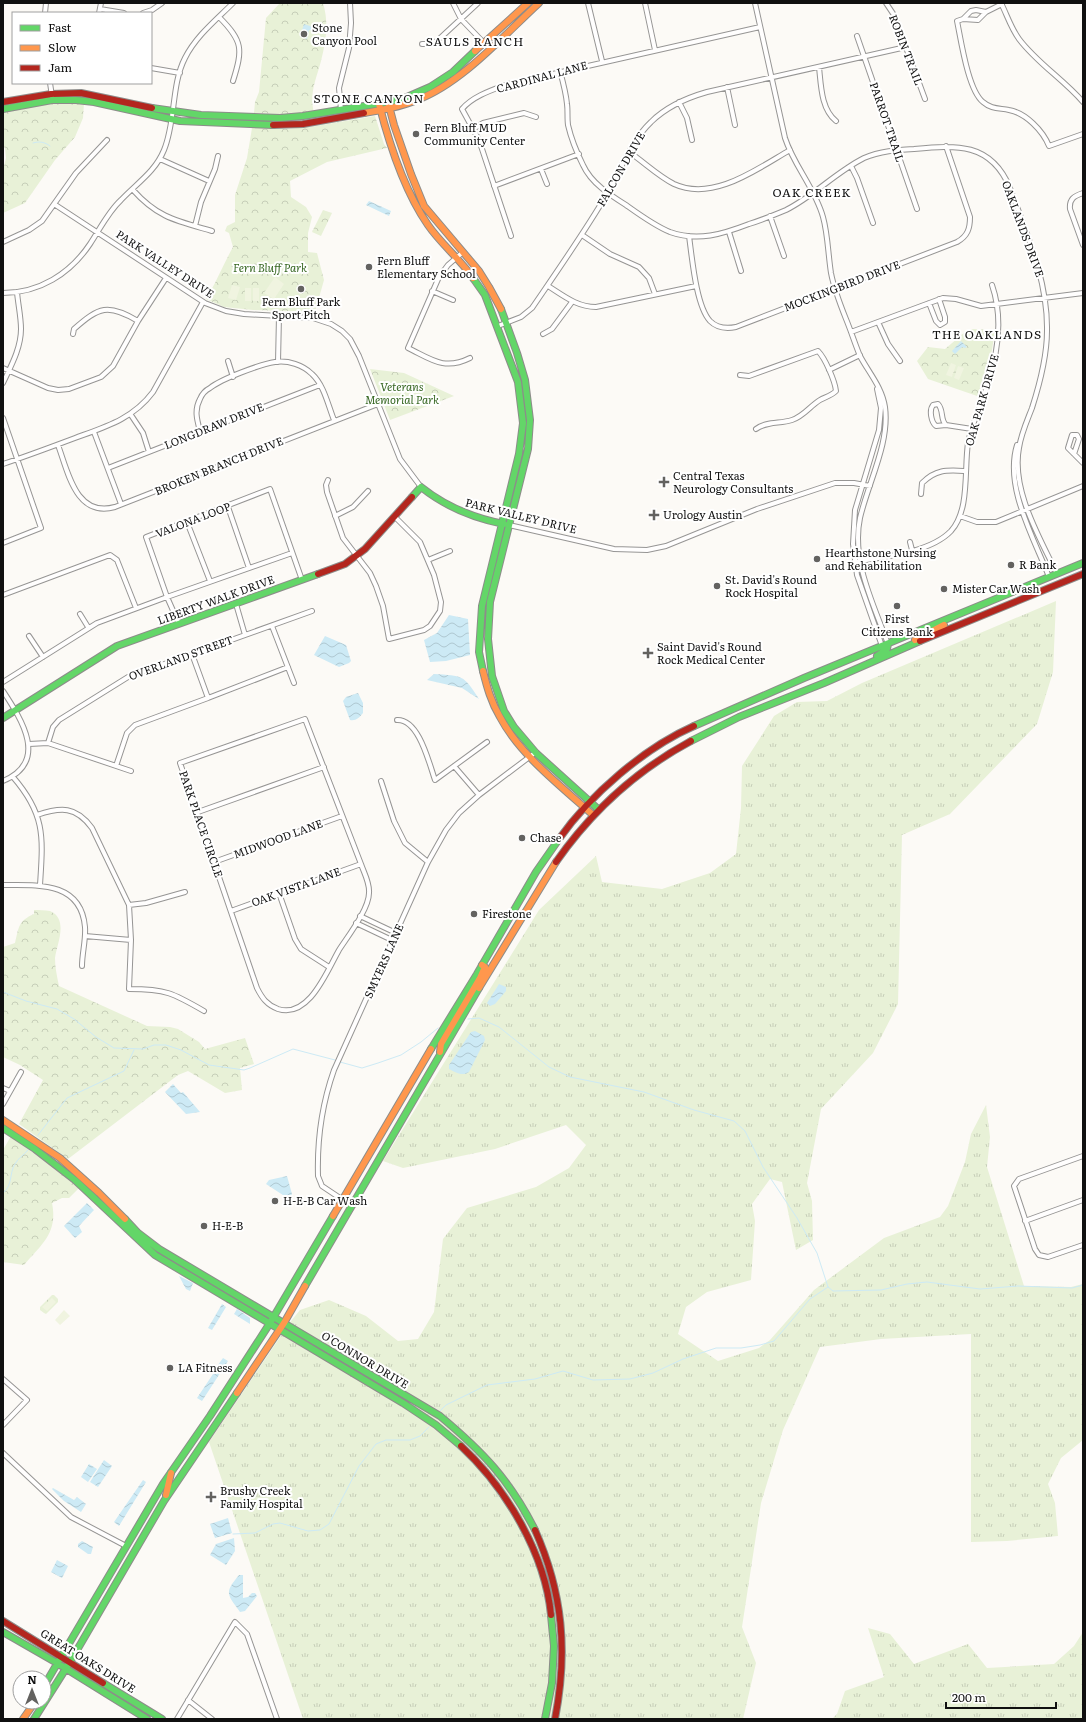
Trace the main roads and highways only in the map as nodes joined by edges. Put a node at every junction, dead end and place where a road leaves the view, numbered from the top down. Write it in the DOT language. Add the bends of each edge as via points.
graph roads {
  1 [pos="528,3"];
  2 [pos="539,3"];
  3 [pos="52,97"];
  4 [pos="3,102"];
  5 [pos="388,102"];
  6 [pos="379,104"];
  7 [pos="3,109"];
  8 [pos="389,109"];
  9 [pos="381,110"];
  10 [pos="173,116"];
  11 [pos="421,487"];
  12 [pos="501,524"];
  13 [pos="509,525"];
  14 [pos="1083,563"];
  15 [pos="1057,574"];
  16 [pos="1083,574"];
  17 [pos="1049,577"];
  18 [pos="1061,583"];
  19 [pos="1053,586"];
  20 [pos="977,607"];
  21 [pos="914,643"];
  22 [pos="885,645"];
  23 [pos="821,684"];
  24 [pos="770,693"];
  25 [pos="774,702"];
  26 [pos="3,718"];
  27 [pos="589,802"];
  28 [pos="584,808"];
  29 [pos="598,809"];
  30 [pos="593,815"];
  31 [pos="482,965"];
  32 [pos="458,1006"];
  33 [pos="440,1055"];
  34 [pos="427,1076"];
  35 [pos="3,1120"];
  36 [pos="3,1128"];
  37 [pos="158,1257"];
  38 [pos="205,1276"];
  39 [pos="200,1283"];
  40 [pos="229,1291"];
  41 [pos="273,1317"];
  42 [pos="270,1323"];
  43 [pos="284,1323"];
  44 [pos="280,1329"];
  45 [pos="181,1459"];
  46 [pos="171,1473"];
  47 [pos="182,1475"];
  48 [pos="164,1501"];
  49 [pos="3,1621"];
  50 [pos="3,1632"];
  51 [pos="61,1656"];
  52 [pos="70,1662"];
  53 [pos="57,1663"];
  54 [pos="65,1669"];
  55 [pos="52,1672"];
  56 [pos="119,1692"];
  57 [pos="115,1699"];
  58 [pos="29,1710"];
  59 [pos="23,1719"];
  60 [pos="34,1719"];
  61 [pos="148,1719"];
  62 [pos="162,1719"];
  63 [pos="545,1719"];
  64 [pos="555,1719"];
  1 -- 5 [label="main road" via="454,72 412,95"];
  2 -- 8 [label="main road" via="447,85 418,100"];
  3 -- 4 [label="main road"];
  3 -- 7 [label="main road"];
  3 -- 10 [label="main road" via="86,94"];
  5 -- 6 [label="main road"];
  5 -- 8 [label="main road"];
  6 -- 9 [label="main road"];
  6 -- 10 [label="main road" via="280,118"];
  8 -- 9 [label="main road"];
  8 -- 13 [label="main road" via="392,124 424,205 493,293 526,382 531,431"];
  9 -- 10 [label="main road" via="303,124 232,124"];
  9 -- 12 [label="main road" via="412,199 428,226 485,295 518,382 523,412 518,454"];
  11 -- 12 [label="main road, PARK VALLEY DRIVE" via="437,500 462,513"];
  11 -- 26 [label="main road, LIBERTY WALK DRIVE" via="357,556 340,567 109,650"];
  12 -- 13 [label="main road, PARK VALLEY DRIVE"];
  12 -- 28 [label="main road" via="482,606 479,652 489,694 500,718 529,757"];
  13 -- 27 [label="main road" via="490,602 486,636 490,669 498,697 516,730"];
  14 -- 15 [label="main road"];
  15 -- 17 [label="main road"];
  15 -- 18 [label="main road"];
  16 -- 18 [label="main road"];
  17 -- 19 [label="main road"];
  17 -- 20 [label="main road"];
  18 -- 19 [label="main road"];
  19 -- 21 [label="main road"];
  20 -- 21 [label="main road" via="967,615 918,637"];
  20 -- 22 [label="main road"];
  21 -- 23 [label="main road"];
  22 -- 23 [label="main road" via="888,648 882,653 825,678"];
  22 -- 24 [label="main road"];
  23 -- 25 [label="main road"];
  24 -- 25 [label="main road"];
  24 -- 27 [label="main road" via="672,738 623,773"];
  25 -- 29 [label="main road" via="712,729 671,753 632,780"];
  27 -- 28 [label="main road"];
  27 -- 29 [label="main road"];
  28 -- 30 [label="main road"];
  28 -- 31 [label="main road" via="557,840 536,872"];
  29 -- 30 [label="main road"];
  30 -- 33 [label="main road" via="564,849 549,872"];
  31 -- 32 [label="main road"];
  31 -- 33 [label="main road" via="485,967 480,978 441,1044"];
  32 -- 34 [label="main road" via="430,1055 426,1066"];
  32 -- 41 [label="main road" via="411,1081"];
  33 -- 34 [label="main road"];
  34 -- 43 [label="main road"];
  35 -- 38 [label="main road, O'CONNOR DRIVE" via="60,1158 138,1233"];
  36 -- 37 [label="main road, O'CONNOR DRIVE" via="62,1170 137,1241"];
  37 -- 38 [label="main road" via="197,1277"];
  37 -- 39 [label="main road, O'CONNOR DRIVE"];
  38 -- 40 [label="main road, O'CONNOR DRIVE"];
  39 -- 40 [label="main road" via="205,1281"];
  39 -- 42 [label="main road, O'CONNOR DRIVE"];
  40 -- 41 [label="main road, O'CONNOR DRIVE"];
  41 -- 42 [label="main road"];
  41 -- 43 [label="main road, O'CONNOR DRIVE"];
  42 -- 44 [label="main road, O'CONNOR DRIVE"];
  42 -- 45 [label="main road"];
  43 -- 44 [label="main road"];
  43 -- 64 [label="main road, O'CONNOR DRIVE" via="440,1416 471,1442 503,1477 527,1515 542,1546 553,1578 563,1652"];
  44 -- 47 [label="main road"];
  44 -- 63 [label="main road, O'CONNOR DRIVE" via="435,1424 466,1450 494,1480 517,1514 533,1546 552,1616 553,1677"];
  45 -- 46 [label="main road"];
  45 -- 47 [label="main road" via="178,1469"];
  46 -- 48 [label="main road"];
  46 -- 51 [label="main road"];
  47 -- 48 [label="main road"];
  48 -- 52 [label="main road"];
  49 -- 51 [label="main road, GREAT OAKS DRIVE"];
  50 -- 53 [label="main road, GREAT OAKS DRIVE"];
  51 -- 52 [label="main road, GREAT OAKS DRIVE"];
  51 -- 53 [label="main road"];
  52 -- 54 [label="main road"];
  52 -- 56 [label="main road, GREAT OAKS DRIVE"];
  53 -- 54 [label="main road, GREAT OAKS DRIVE"];
  53 -- 55 [label="main road"];
  54 -- 57 [label="main road, GREAT OAKS DRIVE"];
  54 -- 60 [label="main road"];
  56 -- 57 [label="main road"];
  56 -- 62 [label="main road, GREAT OAKS DRIVE"];
  57 -- 61 [label="main road, GREAT OAKS DRIVE"];
  58 -- 59 [label="main road"];
}
